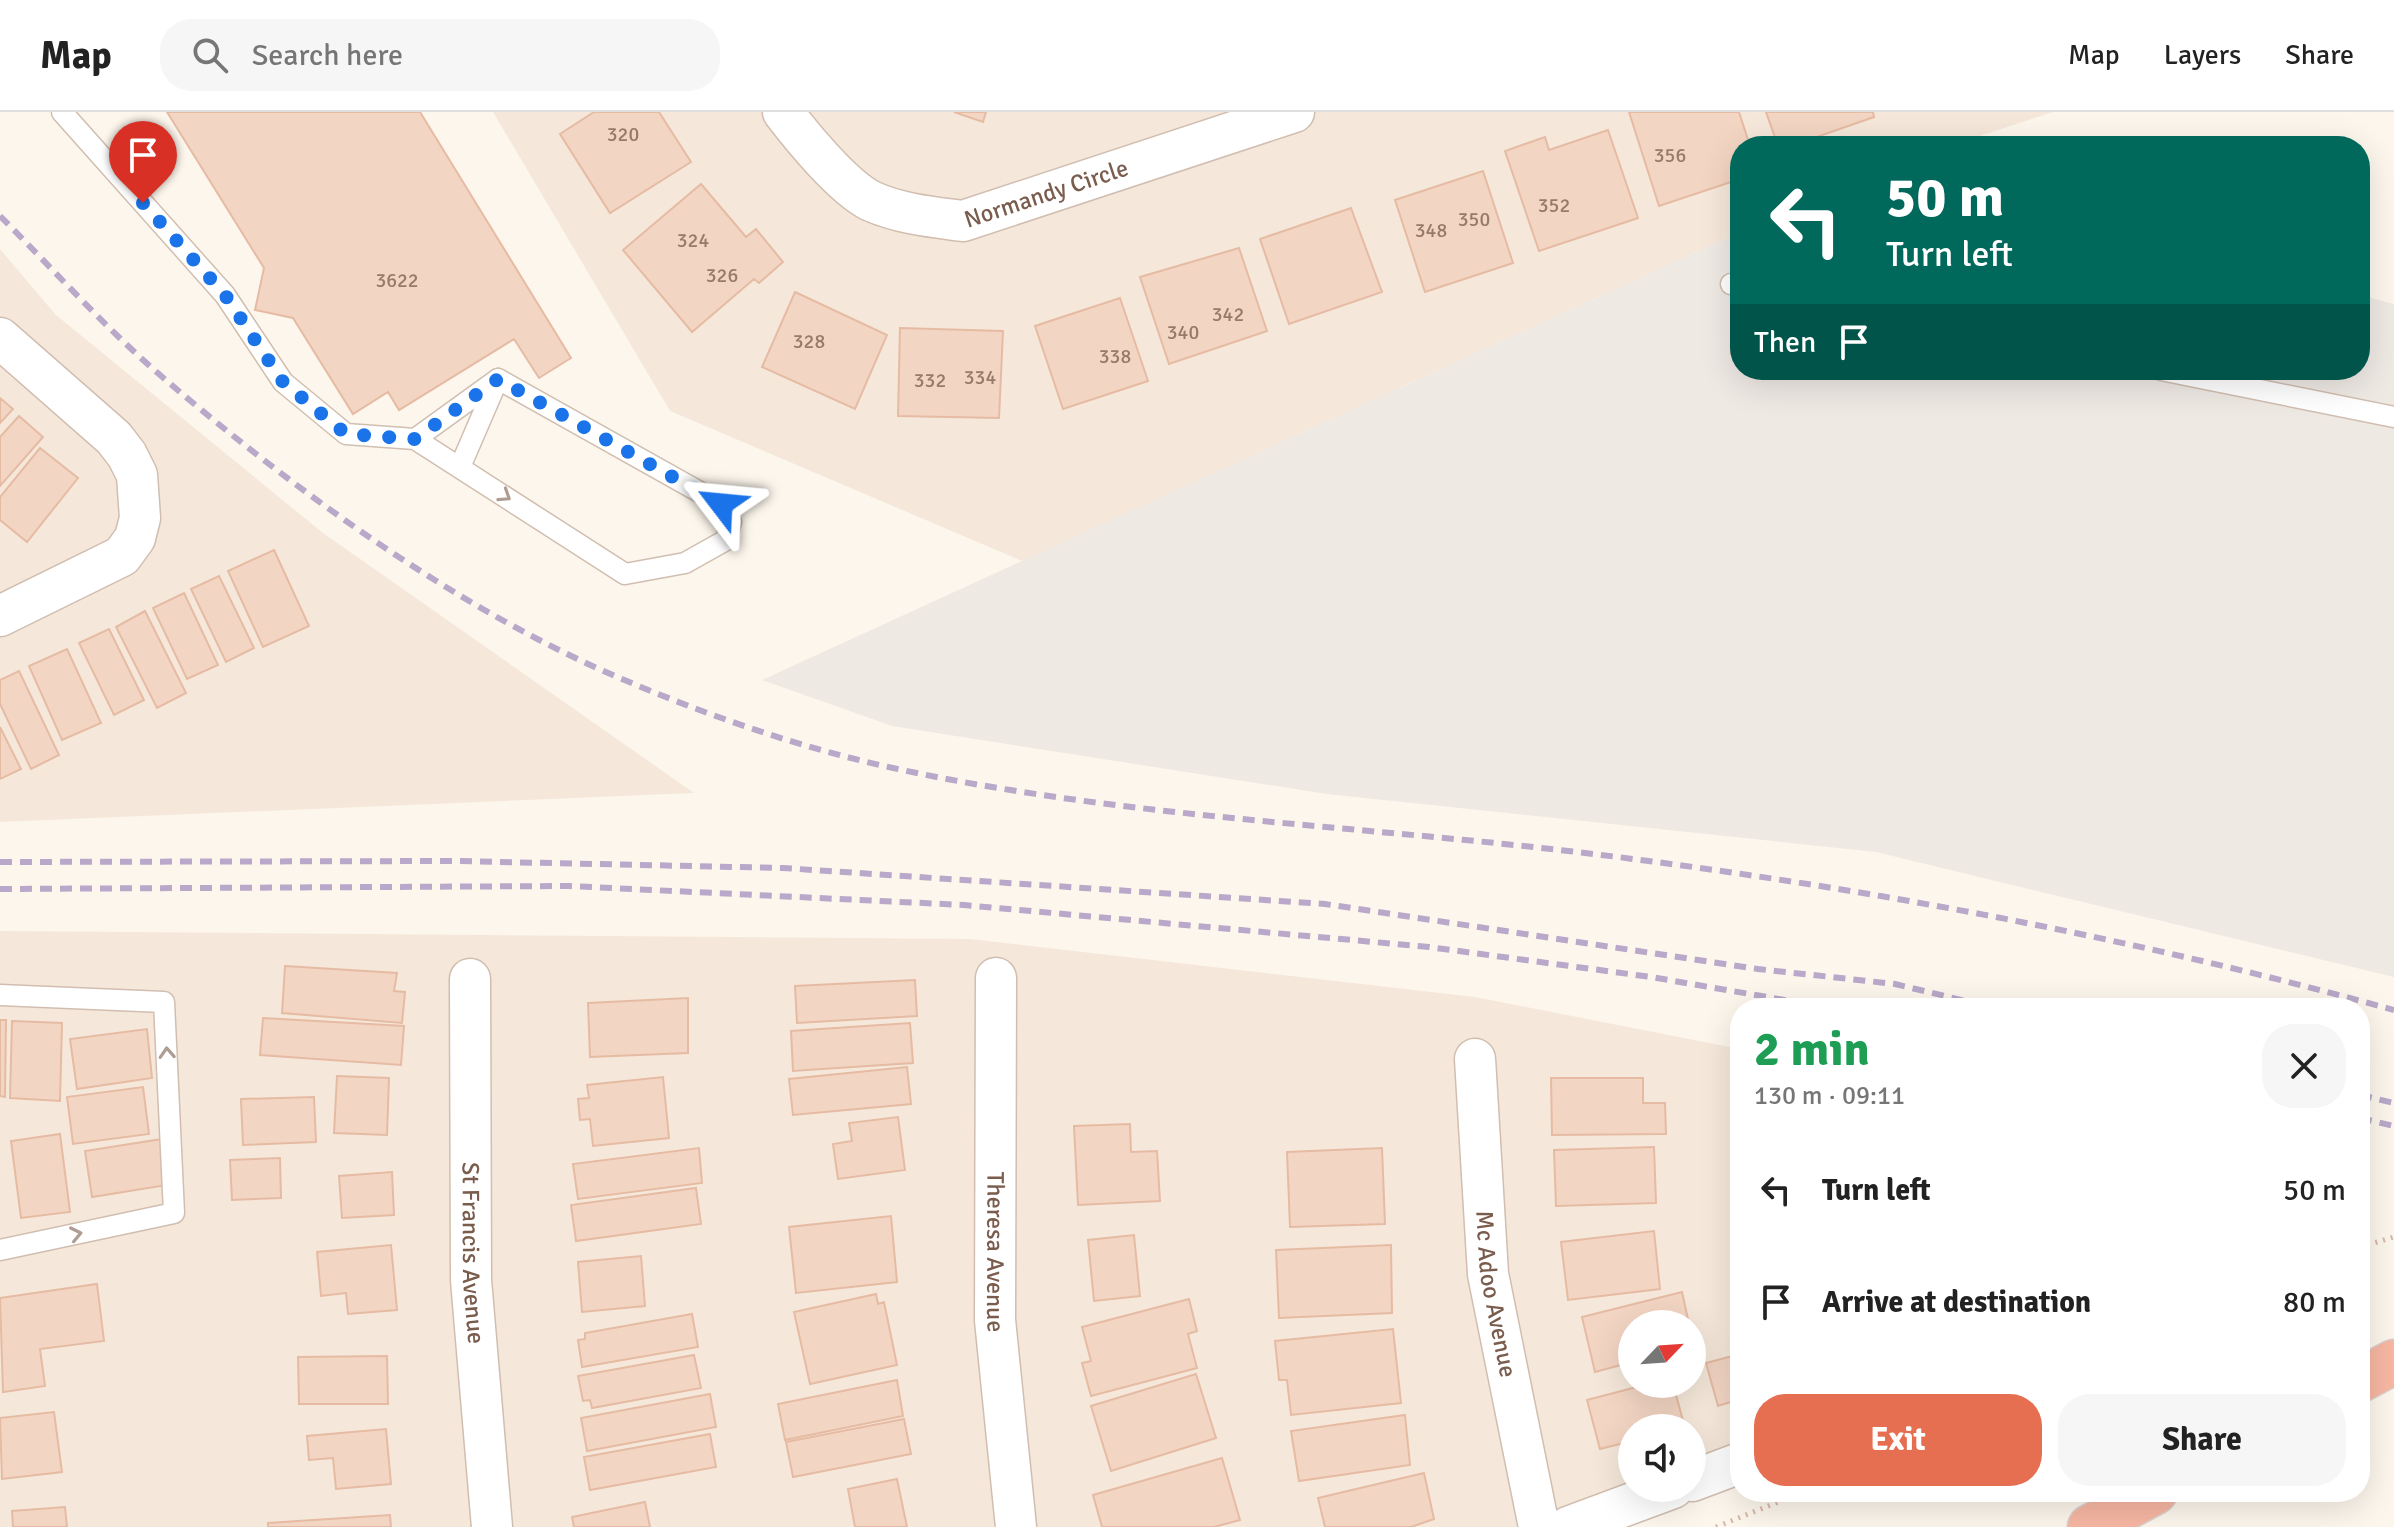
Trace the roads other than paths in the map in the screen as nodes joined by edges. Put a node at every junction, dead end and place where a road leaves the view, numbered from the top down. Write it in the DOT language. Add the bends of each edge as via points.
graph roads {
  1 [pos="62,112"];
  2 [pos="783,112"];
  3 [pos="1294,112"];
  4 [pos="0,338"];
  5 [pos="498,379"];
  6 [pos="2211,380"];
  7 [pos="2394,417"];
  8 [pos="415,439"];
  9 [pos="460,467"];
  10 [pos="0,616"];
  11 [pos="996,978"];
  12 [pos="470,979"];
  13 [pos="0,995"];
  14 [pos="1475,1059"];
  15 [pos="0,1250"];
  16 [pos="2394,1362"];
  17 [pos="2370,1375"];
  18 [pos="1730,1467"];
  19 [pos="1706,1476"];
  20 [pos="1635,1502"];
  21 [pos="2136,1502"];
  22 [pos="492,1527"];
  23 [pos="1016,1527"];
  24 [pos="1539,1527"];
  25 [pos="1568,1527"];
  26 [pos="2090,1527"];
  1 -- 8 [label="lane" via="225,295 283,382 346,434"];
  2 -- 3 [label="street, Normandy Circle" via="809,146 868,200 909,214 963,221"];
  4 -- 10 [label="street" via="114,438 137,475 141,497 135,538 122,556"];
  5 -- 8 [label="lane"];
  5 -- 9 [label="lane"];
  9 -- 5 [label="lane, one-way" via="625,574 685,563 726,540 731,522 721,504"];
  6 -- 7 [label="lane"];
  8 -- 9 [label="lane"];
  11 -- 23 [label="street, Theresa Avenue" via="995,1320"];
  12 -- 22 [label="street, St Francis Avenue" via="471,1280"];
  15 -- 13 [label="lane, one-way" via="174,1213 164,1002"];
  14 -- 24 [label="street, Mc Adoo Avenue" via="1488,1274"];
  16 -- 17 [label="highway"];
  18 -- 19 [label="street"];
  20 -- 25 [label="street"];
  21 -- 26 [label="highway"];
}
